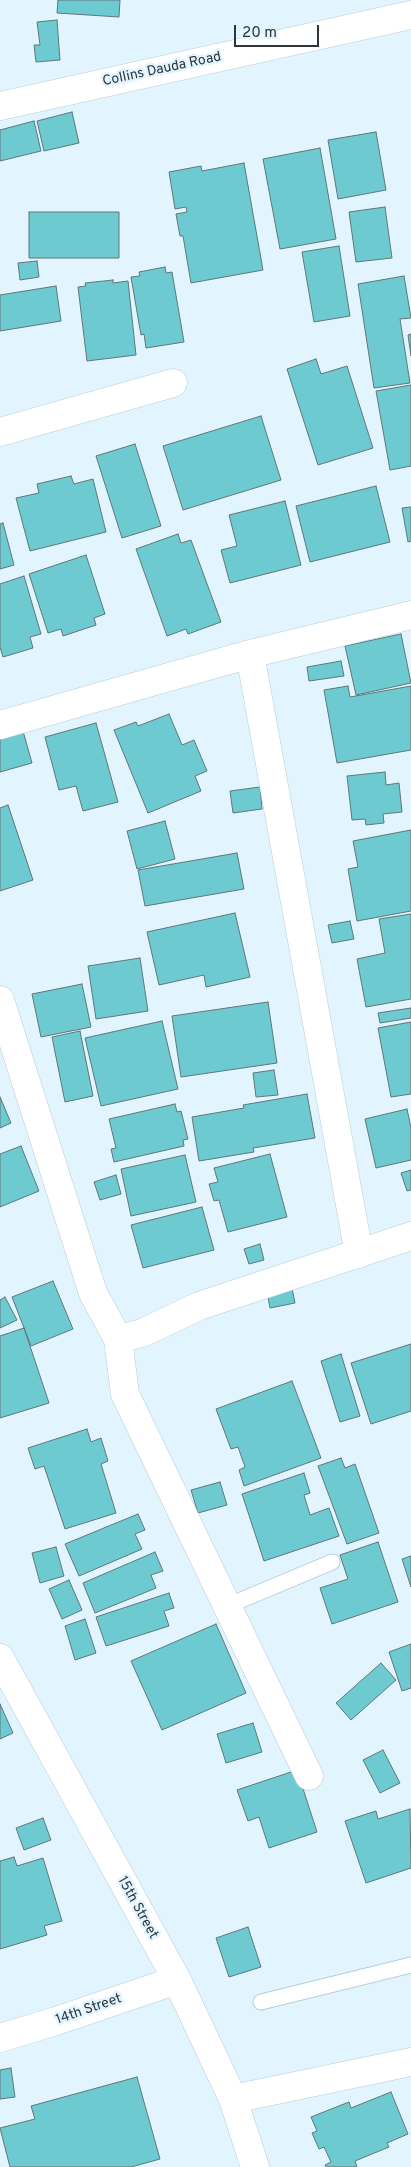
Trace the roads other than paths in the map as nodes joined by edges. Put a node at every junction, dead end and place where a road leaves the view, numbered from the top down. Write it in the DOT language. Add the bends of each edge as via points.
graph roads {
  1 [pos="411,15"];
  2 [pos="0,106"];
  3 [pos="173,383"];
  4 [pos="0,432"];
  5 [pos="411,615"];
  6 [pos="250,654"];
  7 [pos="0,725"];
  8 [pos="0,1000"];
  9 [pos="411,1236"];
  10 [pos="359,1254"];
  11 [pos="118,1339"];
  12 [pos="332,1562"];
  13 [pos="227,1606"];
  14 [pos="0,1658"];
  15 [pos="309,1776"];
  16 [pos="411,1965"];
  17 [pos="177,1980"];
  18 [pos="260,2002"];
  19 [pos="0,2038"];
  20 [pos="411,2062"];
  21 [pos="233,2099"];
  22 [pos="255,2167"];
  1 -- 2 [label="street, Collins Dauda Road"];
  3 -- 4 [label="street"];
  5 -- 6 [label="street"];
  6 -- 7 [label="street"];
  6 -- 10 [label="street"];
  8 -- 11 [label="street" via="94,1294"];
  9 -- 10 [label="street"];
  10 -- 11 [label="street" via="199,1306 142,1333"];
  11 -- 13 [label="street" via="125,1394"];
  12 -- 13 [label="lane"];
  13 -- 15 [label="street"];
  14 -- 17 [label="street, 15th Street"];
  16 -- 18 [label="lane"];
  17 -- 19 [label="street, 14th Street"];
  17 -- 21 [label="street, 15th Street"];
  20 -- 21 [label="street"];
  21 -- 22 [label="street, 15th Street"];
}
